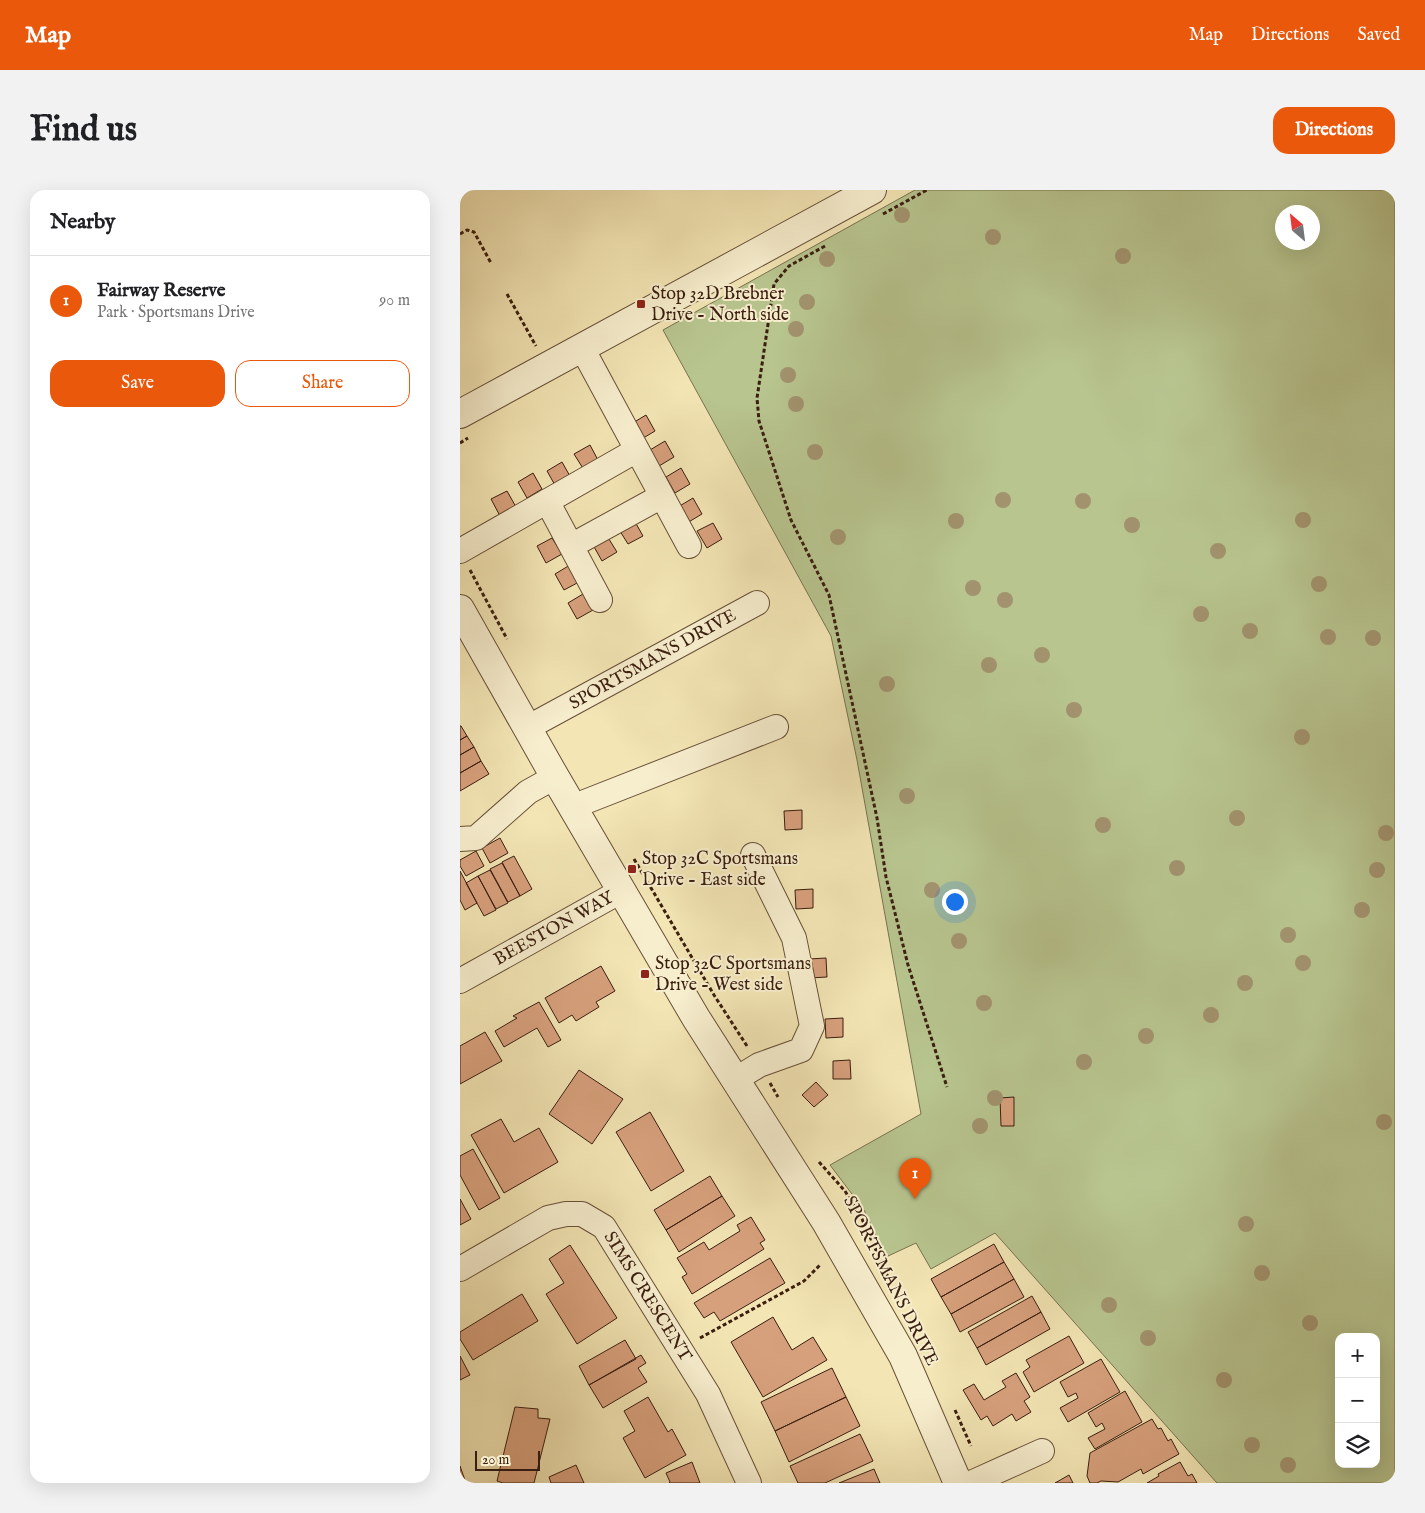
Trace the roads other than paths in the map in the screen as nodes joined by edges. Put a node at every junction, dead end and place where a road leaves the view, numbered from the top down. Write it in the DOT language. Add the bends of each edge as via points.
graph roads {
  1 [pos="872,190"];
  2 [pos="582,348"];
  3 [pos="460,414"];
  4 [pos="637,450"];
  5 [pos="662,496"];
  6 [pos="547,502"];
  7 [pos="571,546"];
  8 [pos="689,546"];
  9 [pos="465,560"];
  10 [pos="600,600"];
  11 [pos="757,603"];
  12 [pos="460,609"];
  13 [pos="776,727"];
  14 [pos="527,728"];
  15 [pos="555,777"];
  16 [pos="572,806"];
  17 [pos="460,839"];
  18 [pos="753,855"];
  19 [pos="621,891"];
  20 [pos="460,981"];
  21 [pos="736,1079"];
  22 [pos="460,1269"];
  23 [pos="1042,1451"];
  24 [pos="978,1480"];
  25 [pos="749,1483"];
  26 [pos="958,1483"];
  1 -- 2 [label="street"];
  2 -- 3 [label="street"];
  2 -- 4 [label="street"];
  4 -- 5 [label="street"];
  4 -- 6 [label="street"];
  5 -- 7 [label="street"];
  5 -- 8 [label="street"];
  6 -- 7 [label="street"];
  6 -- 9 [label="street"];
  7 -- 10 [label="street"];
  11 -- 14 [label="street, SPORTSMANS DRIVE"];
  12 -- 14 [label="street, SPORTSMANS DRIVE"];
  13 -- 16 [label="street"];
  14 -- 15 [label="street, SPORTSMANS DRIVE"];
  15 -- 16 [label="street, SPORTSMANS DRIVE"];
  15 -- 17 [label="street" via="528,792 476,838"];
  16 -- 19 [label="street, SPORTSMANS DRIVE"];
  18 -- 21 [label="street" via="794,938 812,1026 802,1050 759,1065"];
  19 -- 20 [label="street, BEESTON WAY"];
  19 -- 21 [label="street, SPORTSMANS DRIVE"];
  21 -- 26 [label="street, SPORTSMANS DRIVE" via="826,1222 904,1356"];
  22 -- 25 [label="street, SIMS CRESCENT" via="548,1218 582,1214 604,1227 708,1394"];
  23 -- 24 [label="street"];
}
